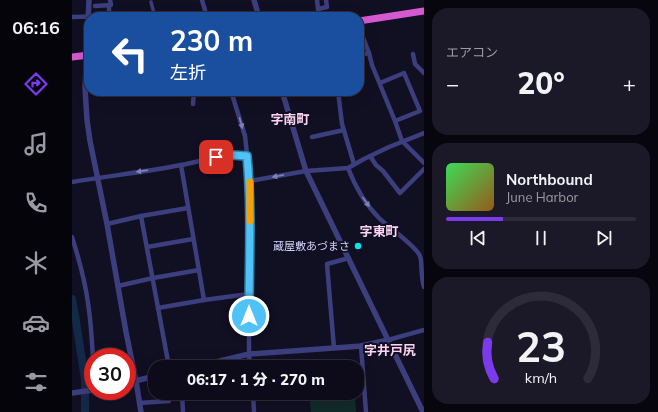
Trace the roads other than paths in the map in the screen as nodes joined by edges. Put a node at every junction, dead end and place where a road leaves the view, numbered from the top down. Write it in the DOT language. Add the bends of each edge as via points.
graph roads {
  1 [pos="89,0"];
  2 [pos="110,0"];
  3 [pos="202,0"];
  4 [pos="254,0"];
  5 [pos="317,0"];
  6 [pos="326,0"];
  7 [pos="151,2"];
  8 [pos="95,6"];
  9 [pos="108,6"];
  10 [pos="318,9"];
  11 [pos="424,11"];
  12 [pos="88,12"];
  13 [pos="109,12"];
  14 [pos="154,12"];
  15 [pos="206,12"];
  16 [pos="258,12"];
  17 [pos="318,12"];
  18 [pos="84,16"];
  19 [pos="72,17"];
  20 [pos="364,20"];
  21 [pos="364,40"];
  22 [pos="369,53"];
  23 [pos="364,54"];
  24 [pos="413,54"];
  25 [pos="84,56"];
  26 [pos="72,57"];
  27 [pos="424,73"];
  28 [pos="380,83"];
  29 [pos="86,96"];
  30 [pos="194,96"];
  31 [pos="233,96"];
  32 [pos="284,96"];
  33 [pos="339,96"];
  34 [pos="193,104"];
  35 [pos="395,121"];
  36 [pos="344,130"];
  37 [pos="424,133"];
  38 [pos="312,137"];
  39 [pos="402,141"];
  40 [pos="247,156"];
  41 [pos="370,156"];
  42 [pos="424,163"];
  43 [pos="354,164"];
  44 [pos="181,165"];
  45 [pos="348,168"];
  46 [pos="424,169"];
  47 [pos="306,171"];
  48 [pos="97,178"];
  49 [pos="72,182"];
  50 [pos="250,182"];
  51 [pos="188,208"];
  52 [pos="141,216"];
  53 [pos="107,224"];
  54 [pos="72,237"];
  55 [pos="193,239"];
  56 [pos="147,247"];
  57 [pos="349,258"];
  58 [pos="199,270"];
  59 [pos="153,278"];
  60 [pos="118,286"];
  61 [pos="424,287"];
  62 [pos="249,294"];
  63 [pos="204,300"];
  64 [pos="158,308"];
  65 [pos="424,330"];
  66 [pos="388,340"];
  67 [pos="361,346"];
  68 [pos="92,348"];
  69 [pos="130,348"];
  70 [pos="334,348"];
  71 [pos="249,354"];
  72 [pos="168,360"];
  73 [pos="224,360"];
  74 [pos="249,360"];
  75 [pos="148,378"];
  76 [pos="136,381"];
  77 [pos="84,391"];
  78 [pos="72,393"];
  79 [pos="182,400"];
  80 [pos="253,400"];
  81 [pos="169,401"];
  82 [pos="139,403"];
  83 [pos="141,412"];
  84 [pos="183,412"];
  85 [pos="254,412"];
  86 [pos="366,412"];
  87 [pos="423,412"];
  1 -- 12 [label="street"];
  2 -- 9 [label="street" via="111,5"];
  3 -- 15 [label="street"];
  4 -- 16 [label="street"];
  5 -- 10 [label="street"];
  6 -- 10 [label="street" via="327,7"];
  7 -- 14 [label="street"];
  8 -- 9 [label="street"];
  9 -- 13 [label="street"];
  10 -- 17 [label="street"];
  11 -- 20 [label="highway"];
  18 -- 19 [label="street"];
  21 -- 22 [label="street"];
  22 -- 23 [label="street"];
  22 -- 28 [label="street"];
  24 -- 27 [label="street" via="415,64"];
  25 -- 26 [label="highway"];
  28 -- 35 [label="street"];
  28 -- 35 [label="street" via="404,73 420,111"];
  29 -- 48 [label="street"];
  30 -- 34 [label="street"];
  31 -- 40 [label="street, one-way" via="245,136"];
  32 -- 47 [label="street"];
  33 -- 36 [label="street"];
  35 -- 39 [label="street"];
  36 -- 38 [label="street"];
  36 -- 43 [label="street"];
  37 -- 39 [label="street"];
  39 -- 41 [label="street"];
  39 -- 42 [label="street"];
  40 -- 44 [label="street" via="225,156"];
  40 -- 50 [label="street"];
  41 -- 43 [label="street"];
  41 -- 46 [label="street" via="400,193"];
  43 -- 45 [label="street"];
  44 -- 48 [label="street, one-way"];
  44 -- 51 [label="street"];
  45 -- 47 [label="street"];
  45 -- 61 [label="street, one-way" via="372,210 420,255"];
  47 -- 50 [label="street, one-way"];
  47 -- 57 [label="street"];
  48 -- 49 [label="street"];
  48 -- 53 [label="street"];
  50 -- 62 [label="street"];
  51 -- 52 [label="street"];
  51 -- 55 [label="street"];
  52 -- 53 [label="street"];
  52 -- 56 [label="street"];
  53 -- 60 [label="street"];
  54 -- 68 [label="street" via="88,303"];
  55 -- 56 [label="street"];
  55 -- 58 [label="street"];
  56 -- 59 [label="street"];
  57 -- 66 [label="street"];
  57 -- 70 [label="street" via="327,264"];
  58 -- 59 [label="street"];
  58 -- 63 [label="street"];
  59 -- 60 [label="street"];
  59 -- 64 [label="street"];
  60 -- 69 [label="street"];
  62 -- 63 [label="street"];
  62 -- 71 [label="street"];
  63 -- 64 [label="street"];
  64 -- 72 [label="street"];
  65 -- 66 [label="street"];
  66 -- 67 [label="street"];
  66 -- 87 [label="street"];
  67 -- 70 [label="street"];
  67 -- 86 [label="street"];
  70 -- 71 [label="street"];
  71 -- 73 [label="street"];
  71 -- 74 [label="street"];
  75 -- 76 [label="street"];
  76 -- 82 [label="street"];
  77 -- 78 [label="street"];
  79 -- 84 [label="street"];
  80 -- 85 [label="street"];
  81 -- 82 [label="street"];
  82 -- 83 [label="street"];
}
